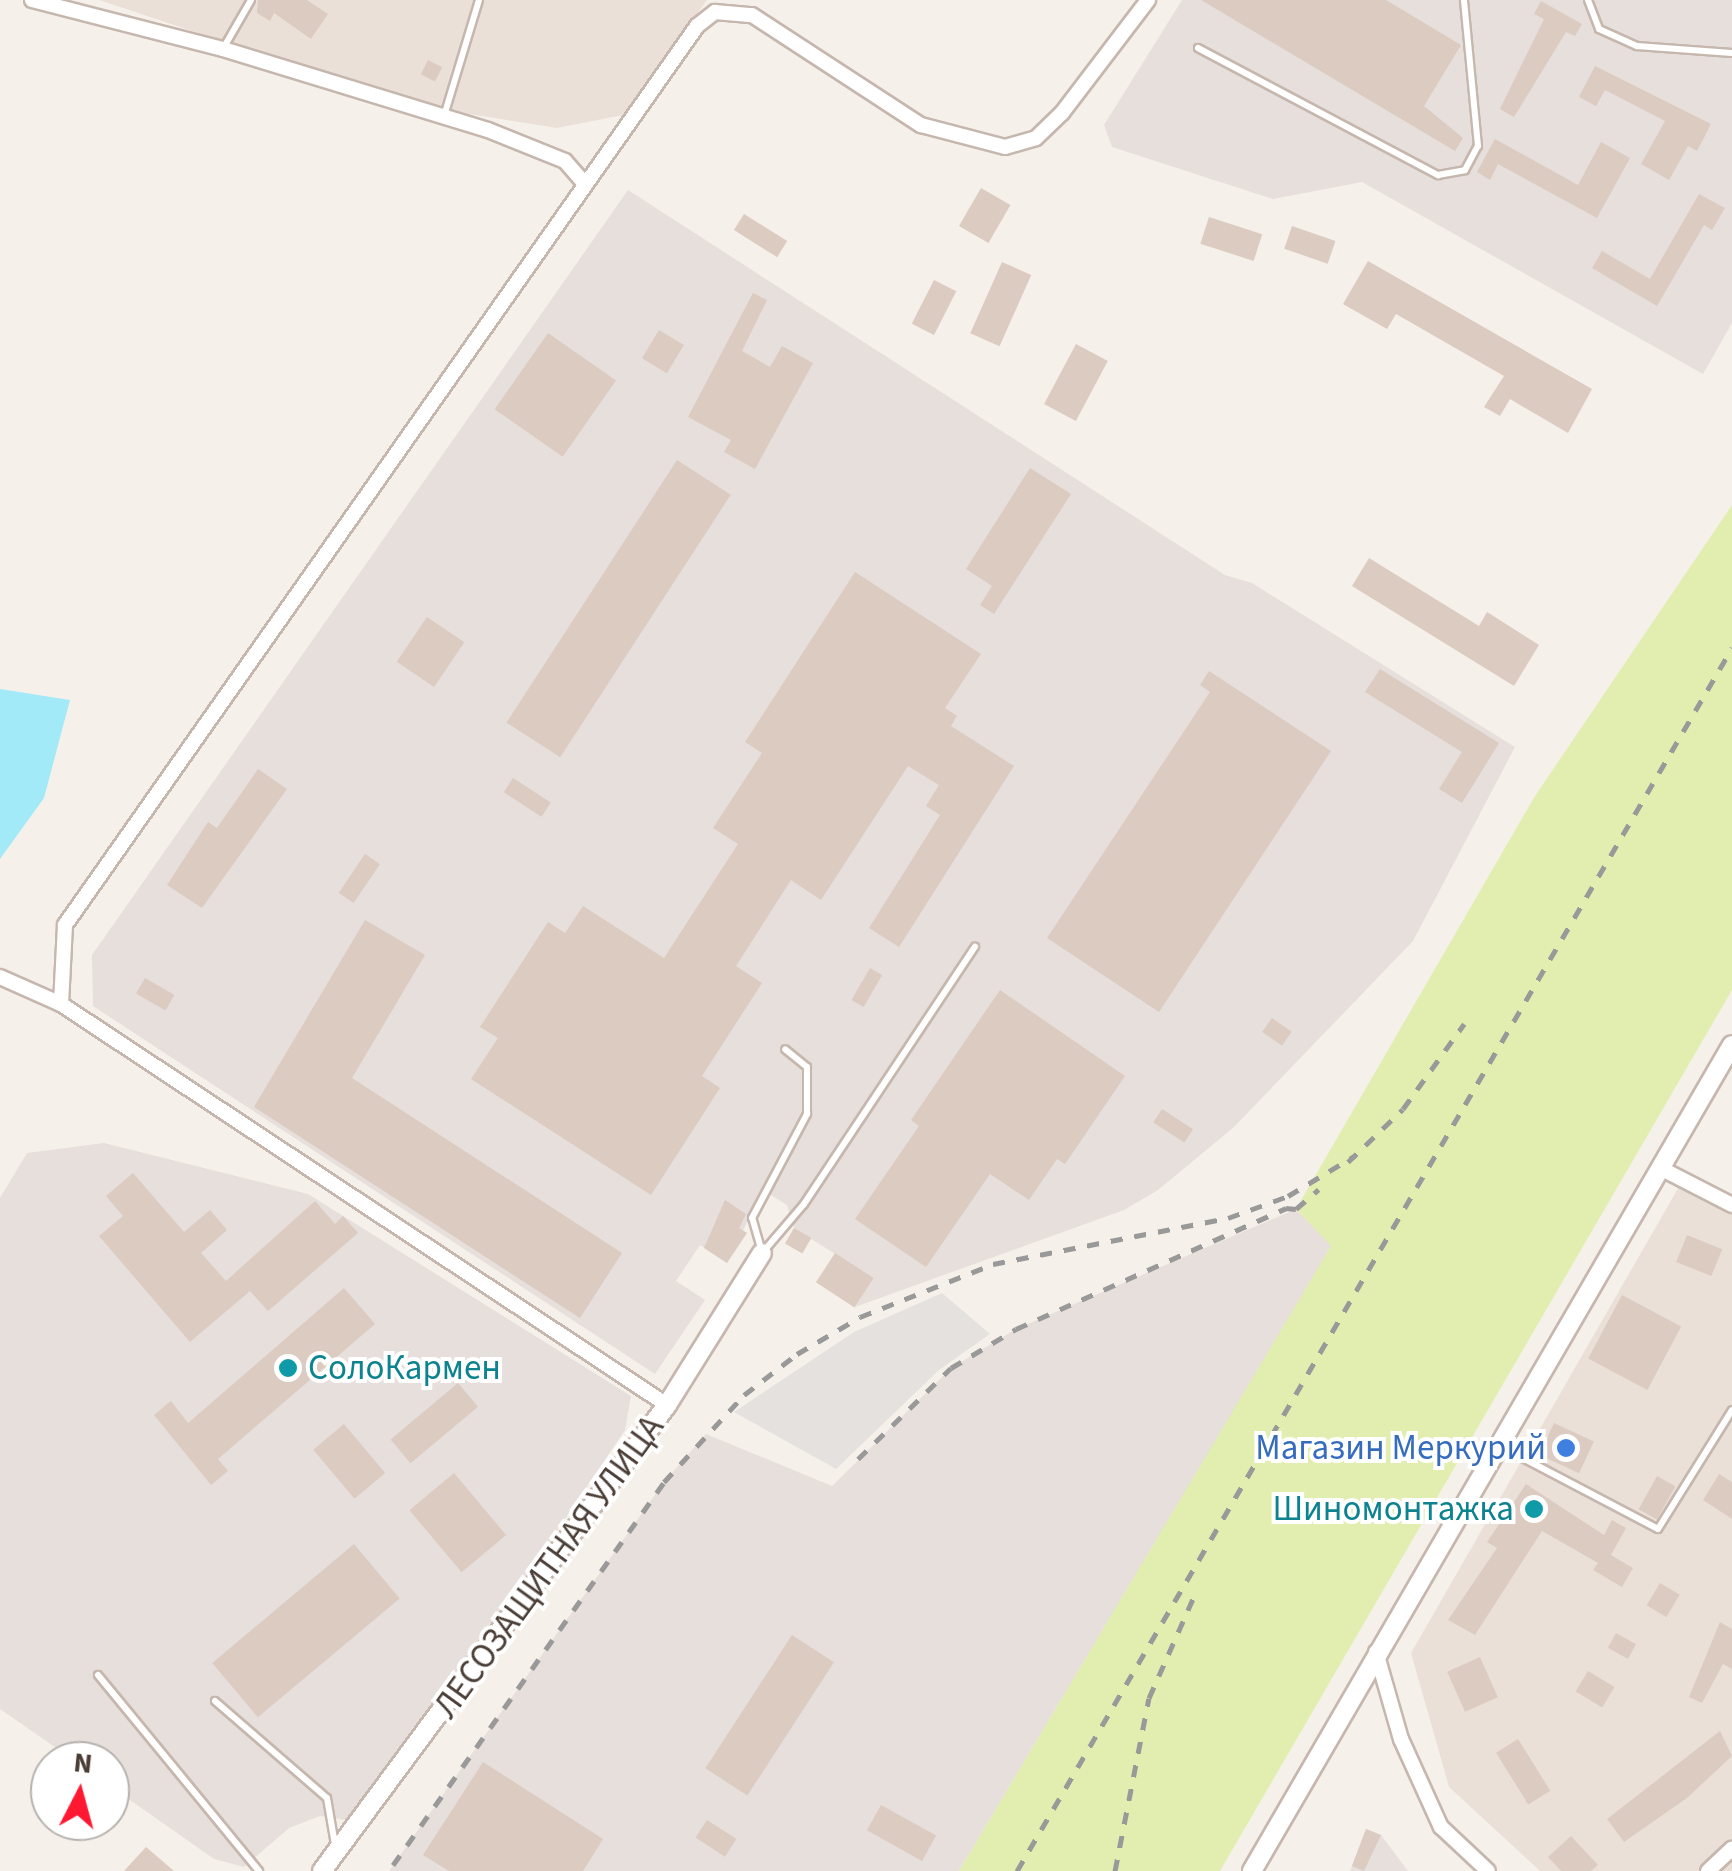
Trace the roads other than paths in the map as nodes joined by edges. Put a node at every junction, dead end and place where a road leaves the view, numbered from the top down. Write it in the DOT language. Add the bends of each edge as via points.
graph roads {
  1 [pos="32,0"];
  2 [pos="251,0"];
  3 [pos="479,0"];
  4 [pos="1148,0"];
  5 [pos="1464,0"];
  6 [pos="1588,0"];
  7 [pos="1198,48"];
  8 [pos="223,49"];
  9 [pos="1732,53"];
  10 [pos="444,118"];
  11 [pos="583,182"];
  12 [pos="975,947"];
  13 [pos="0,977"];
  14 [pos="61,1004"];
  15 [pos="1732,1045"];
  16 [pos="785,1049"];
  17 [pos="1662,1169"];
  18 [pos="1732,1206"];
  19 [pos="762,1254"];
  20 [pos="667,1405"];
  21 [pos="1732,1410"];
  22 [pos="1498,1445"];
  23 [pos="1376,1652"];
  24 [pos="98,1675"];
  25 [pos="215,1700"];
  26 [pos="1732,1850"];
  27 [pos="337,1856"];
  28 [pos="259,1871"];
  29 [pos="322,1871"];
  30 [pos="1252,1871"];
  31 [pos="1488,1871"];
  32 [pos="1708,1871"];
  1 -- 8 [label="street"];
  2 -- 8 [label="lane"];
  3 -- 10 [label="lane"];
  4 -- 11 [label="street" via="1062,114 1036,138 1005,147 921,125 752,15 715,12 697,26"];
  5 -- 7 [label="lane" via="1478,146 1465,170 1438,176"];
  6 -- 9 [label="lane" via="1599,29 1637,46"];
  8 -- 10 [label="street"];
  10 -- 11 [label="street" via="541,148"];
  11 -- 14 [label="street" via="65,925"];
  12 -- 19 [label="lane" via="804,1204"];
  13 -- 14 [label="street"];
  14 -- 20 [label="street"];
  15 -- 17 [label="street"];
  16 -- 19 [label="lane" via="807,1067 808,1114 752,1218"];
  17 -- 18 [label="street"];
  17 -- 22 [label="street"];
  19 -- 20 [label="street, ЛЕСОЗАЩИТНАЯ УЛИЦА"];
  20 -- 27 [label="street, ЛЕСОЗАЩИТНАЯ УЛИЦА"];
  21 -- 22 [label="lane" via="1658,1528"];
  22 -- 23 [label="street"];
  23 -- 30 [label="street"];
  23 -- 31 [label="street" via="1401,1739 1441,1827"];
  24 -- 28 [label="lane"];
  25 -- 27 [label="lane" via="328,1798"];
  26 -- 32 [label="street"];
  27 -- 29 [label="street, ЛЕСОЗАЩИТНАЯ УЛИЦА"];
}
